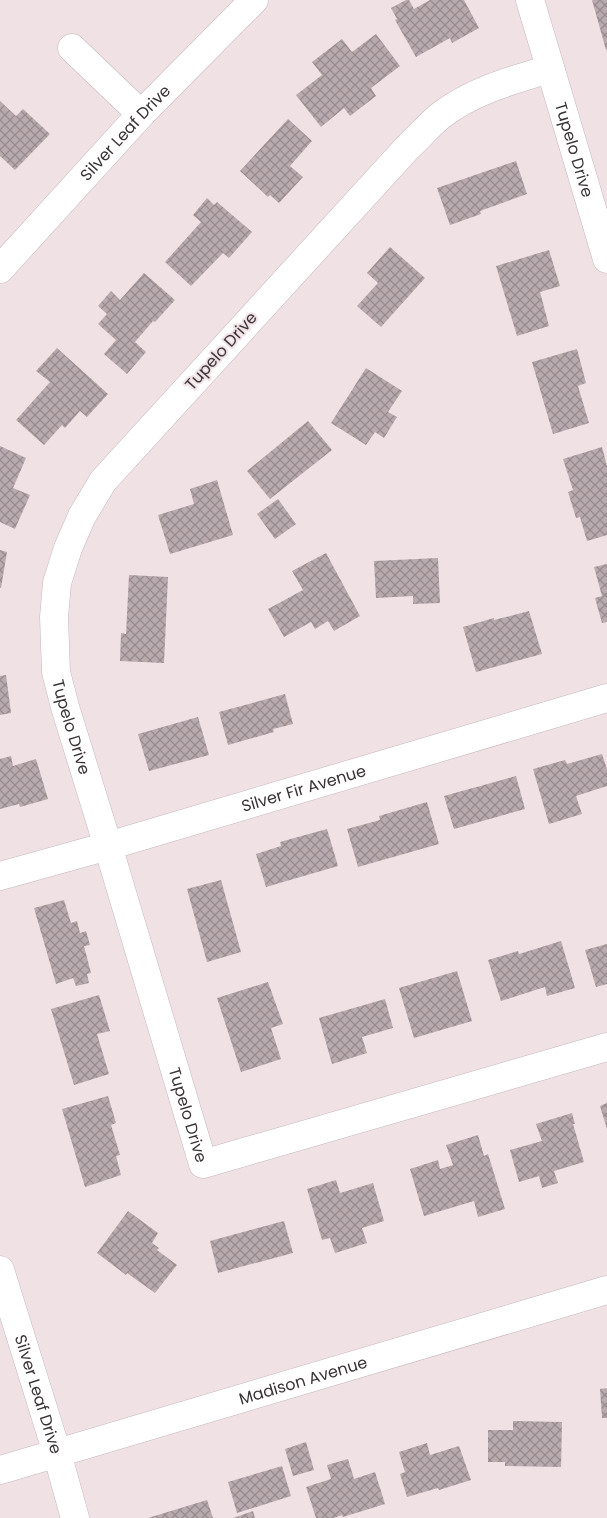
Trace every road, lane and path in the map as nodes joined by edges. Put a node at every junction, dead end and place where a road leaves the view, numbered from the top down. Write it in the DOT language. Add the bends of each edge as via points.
graph roads {
  1 [pos="254,0"];
  2 [pos="530,0"];
  3 [pos="72,48"];
  4 [pos="550,69"];
  5 [pos="141,114"];
  6 [pos="607,259"];
  7 [pos="0,269"];
  8 [pos="607,698"];
  9 [pos="108,846"];
  10 [pos="0,876"];
  11 [pos="607,1047"];
  12 [pos="0,1270"];
  13 [pos="607,1290"];
  14 [pos="57,1453"];
  15 [pos="0,1470"];
  16 [pos="75,1518"];
  1 -- 5 [label="street, Silver Leaf Drive"];
  2 -- 4 [label="street, Tupelo Drive"];
  3 -- 5 [label="street"];
  4 -- 6 [label="street, Tupelo Drive"];
  4 -- 9 [label="street, Tupelo Drive" via="472,96 440,116 103,481 82,516 57,584 54,617 56,672"];
  5 -- 7 [label="street, Silver Leaf Drive"];
  8 -- 9 [label="street, Silver Fir Avenue"];
  9 -- 10 [label="street, Silver Fir Avenue"];
  9 -- 11 [label="street, Tupelo Drive" via="202,1164"];
  12 -- 14 [label="street, Silver Leaf Drive"];
  13 -- 14 [label="street, Madison Avenue"];
  14 -- 15 [label="street, Madison Avenue"];
  14 -- 16 [label="street, Silver Leaf Drive"];
}
